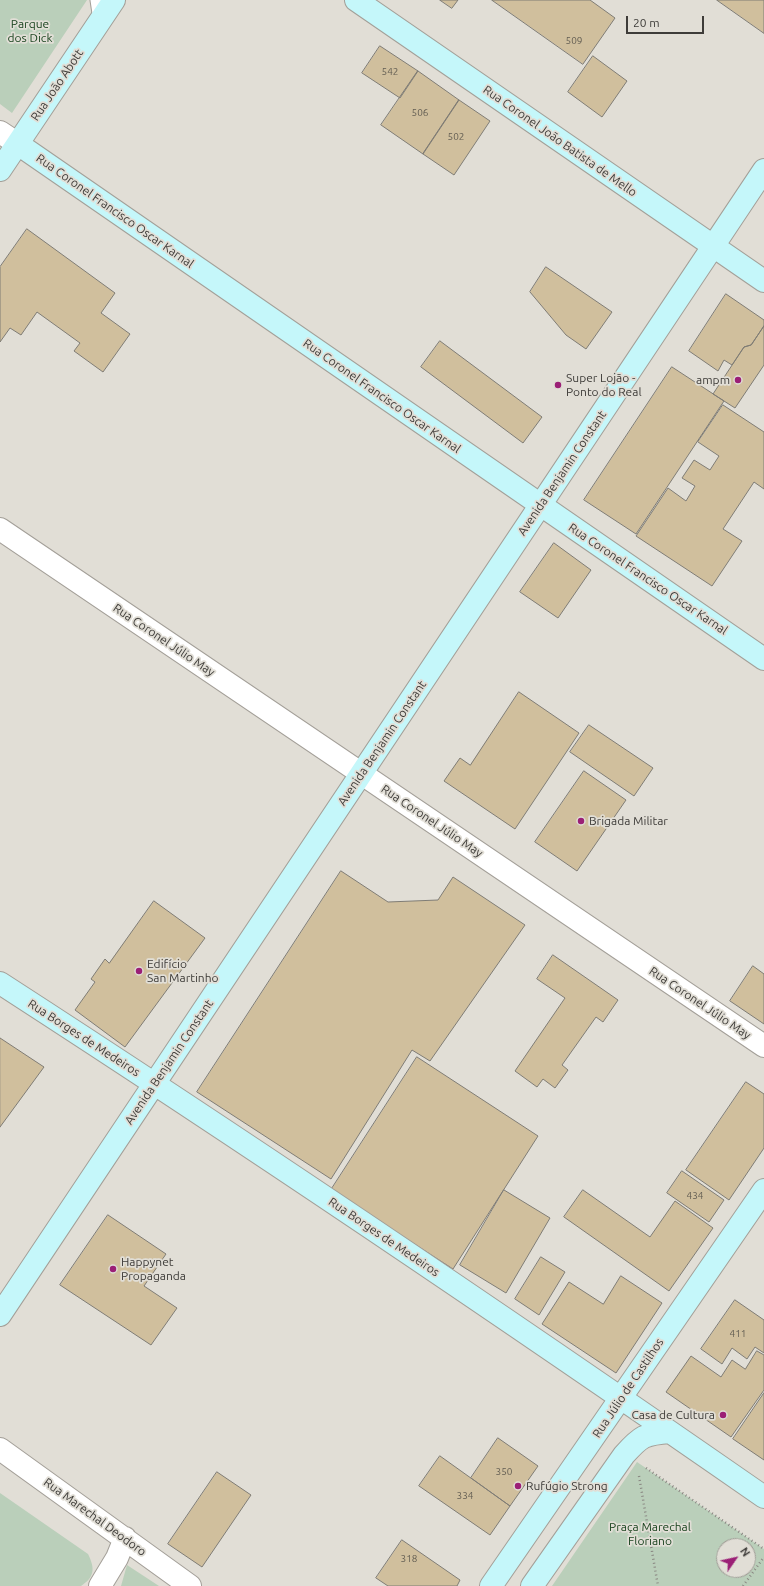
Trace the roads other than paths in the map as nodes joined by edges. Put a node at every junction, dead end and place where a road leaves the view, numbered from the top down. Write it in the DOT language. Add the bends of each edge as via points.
graph roads {
  1 [pos="114,0"];
  2 [pos="356,0"];
  3 [pos="99,10"];
  4 [pos="0,132"];
  5 [pos="18,144"];
  6 [pos="0,170"];
  7 [pos="764,170"];
  8 [pos="713,247"];
  9 [pos="764,281"];
  10 [pos="540,506"];
  11 [pos="0,529"];
  12 [pos="764,659"];
  13 [pos="362,773"];
  14 [pos="0,983"];
  15 [pos="764,1046"];
  16 [pos="155,1083"];
  17 [pos="764,1190"];
  18 [pos="0,1315"];
  19 [pos="621,1397"];
  20 [pos="670,1432"];
  21 [pos="0,1449"];
  22 [pos="764,1497"];
  23 [pos="126,1538"];
  24 [pos="100,1586"];
  25 [pos="190,1586"];
  26 [pos="491,1586"];
  27 [pos="532,1586"];
  1 -- 3 [label="main road, Rua João Abott"];
  2 -- 8 [label="main road, Rua Coronel João Batista de Mello"];
  3 -- 5 [label="main road, Rua João Abott"];
  4 -- 5 [label="street, Rua Coronel Francisco Oscar Karnal"];
  5 -- 6 [label="main road, Rua João Abott"];
  5 -- 10 [label="main road, Rua Coronel Francisco Oscar Karnal"];
  7 -- 8 [label="main road, Avenida Benjamin Constant"];
  8 -- 9 [label="main road, Rua Coronel João Batista de Mello"];
  8 -- 10 [label="main road, Avenida Benjamin Constant"];
  10 -- 12 [label="main road, Rua Coronel Francisco Oscar Karnal"];
  10 -- 13 [label="main road, Avenida Benjamin Constant"];
  11 -- 13 [label="street, Rua Coronel Júlio May"];
  13 -- 15 [label="street, Rua Coronel Júlio May"];
  13 -- 16 [label="main road, Avenida Benjamin Constant"];
  14 -- 16 [label="main road, Rua Borges de Medeiros"];
  16 -- 18 [label="main road, Avenida Benjamin Constant"];
  16 -- 19 [label="main road, Rua Borges de Medeiros"];
  17 -- 19 [label="main road, Rua Júlio de Castilhos"];
  19 -- 20 [label="main road, Rua Borges de Medeiros"];
  19 -- 26 [label="main road, Rua Júlio de Castilhos"];
  20 -- 22 [label="main road, Rua Borges de Medeiros"];
  20 -- 27 [label="main road" via="650,1434 638,1439"];
  21 -- 23 [label="street, Rua Marechal Deodoro"];
  23 -- 24 [label="street"];
  23 -- 25 [label="street, Rua Marechal Deodoro"];
}
